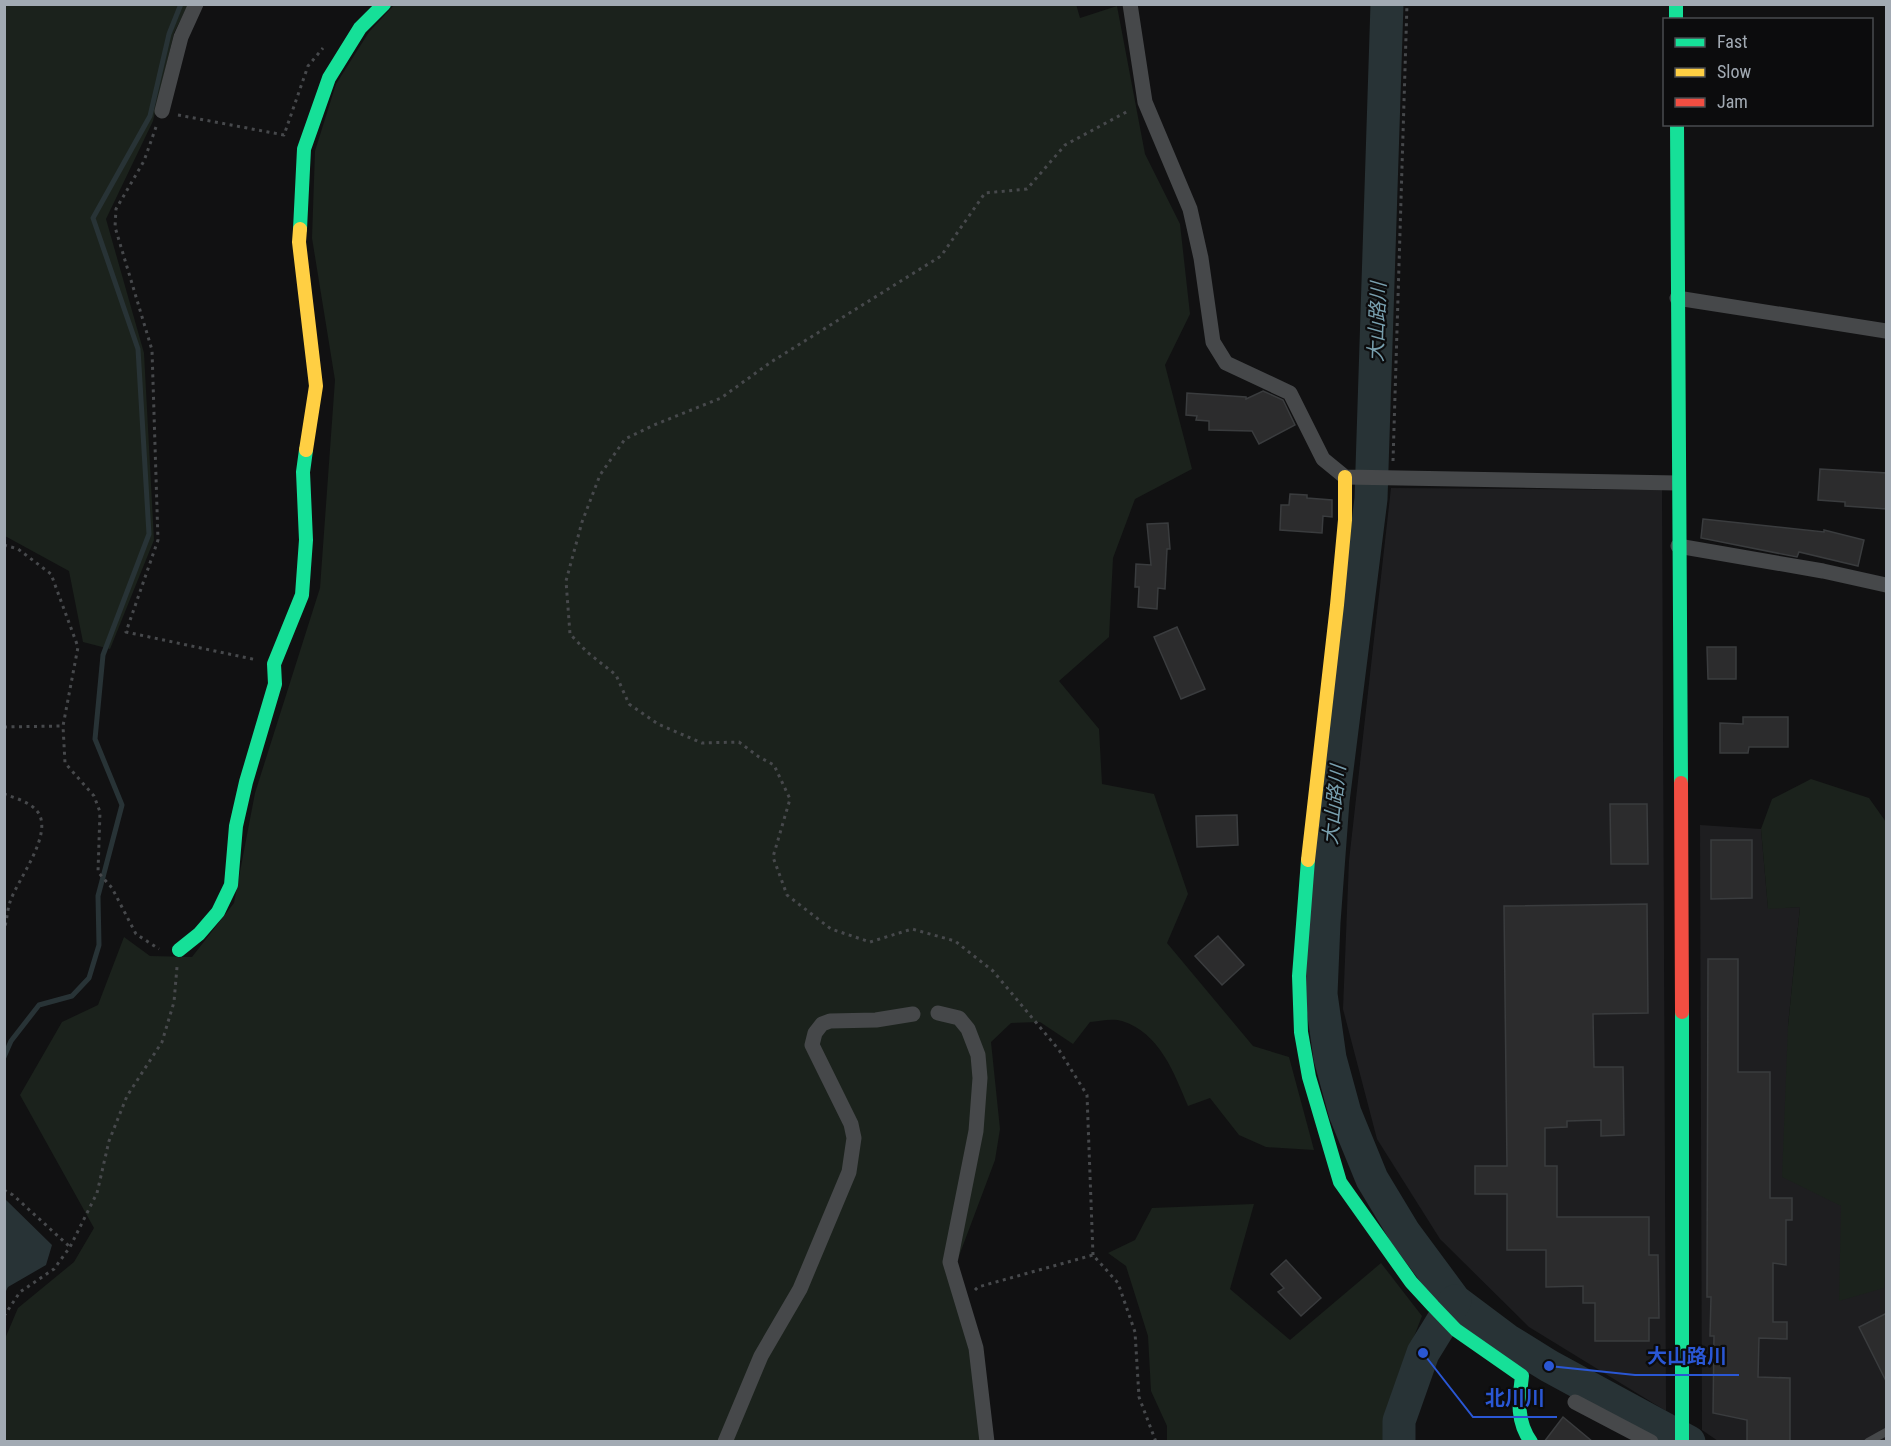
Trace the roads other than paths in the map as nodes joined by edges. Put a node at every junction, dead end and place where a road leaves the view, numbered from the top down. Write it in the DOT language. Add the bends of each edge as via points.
graph roads {
  1 [pos="196,4"];
  2 [pos="384,4"];
  3 [pos="1130,4"];
  4 [pos="162,111"];
  5 [pos="1677,126"];
  6 [pos="1677,298"];
  7 [pos="1887,331"];
  8 [pos="1350,478"];
  9 [pos="1678,483"];
  10 [pos="1678,546"];
  11 [pos="1887,585"];
  12 [pos="179,950"];
  13 [pos="938,1013"];
  14 [pos="913,1014"];
  15 [pos="1575,1402"];
  16 [pos="1887,1432"];
  17 [pos="725,1442"];
  18 [pos="987,1442"];
  19 [pos="1531,1442"];
  20 [pos="1651,1442"];
  21 [pos="1682,1442"];
  22 [pos="1868,1442"];
  1 -- 4 [label="street" via="181,37"];
  2 -- 12 [label="street" via="360,28 329,78 304,149 298,242 316,386 303,472 306,540 302,596 274,664 274,684 236,826 231,885 218,912"];
  3 -- 8 [label="street" via="1145,102 1190,209 1213,342 1226,363 1290,393 1323,459"];
  5 -- 6 [label="street"];
  6 -- 7 [label="street"];
  6 -- 9 [label="street"];
  8 -- 9 [label="street"];
  8 -- 19 [label="street" via="1301,930 1301,1032 1309,1077 1340,1182 1411,1282 1433,1306 1456,1330 1522,1376 1517,1411"];
  9 -- 10 [label="street"];
  10 -- 11 [label="street"];
  10 -- 21 [label="street"];
  13 -- 18 [label="street" via="959,1018 978,1055 976,1131 950,1262 976,1348"];
  14 -- 17 [label="street" via="830,1021 815,1033 812,1045 851,1124 854,1138 849,1172 800,1289 761,1356"];
  15 -- 20 [label="street"];
  16 -- 22 [label="lane"];
}
